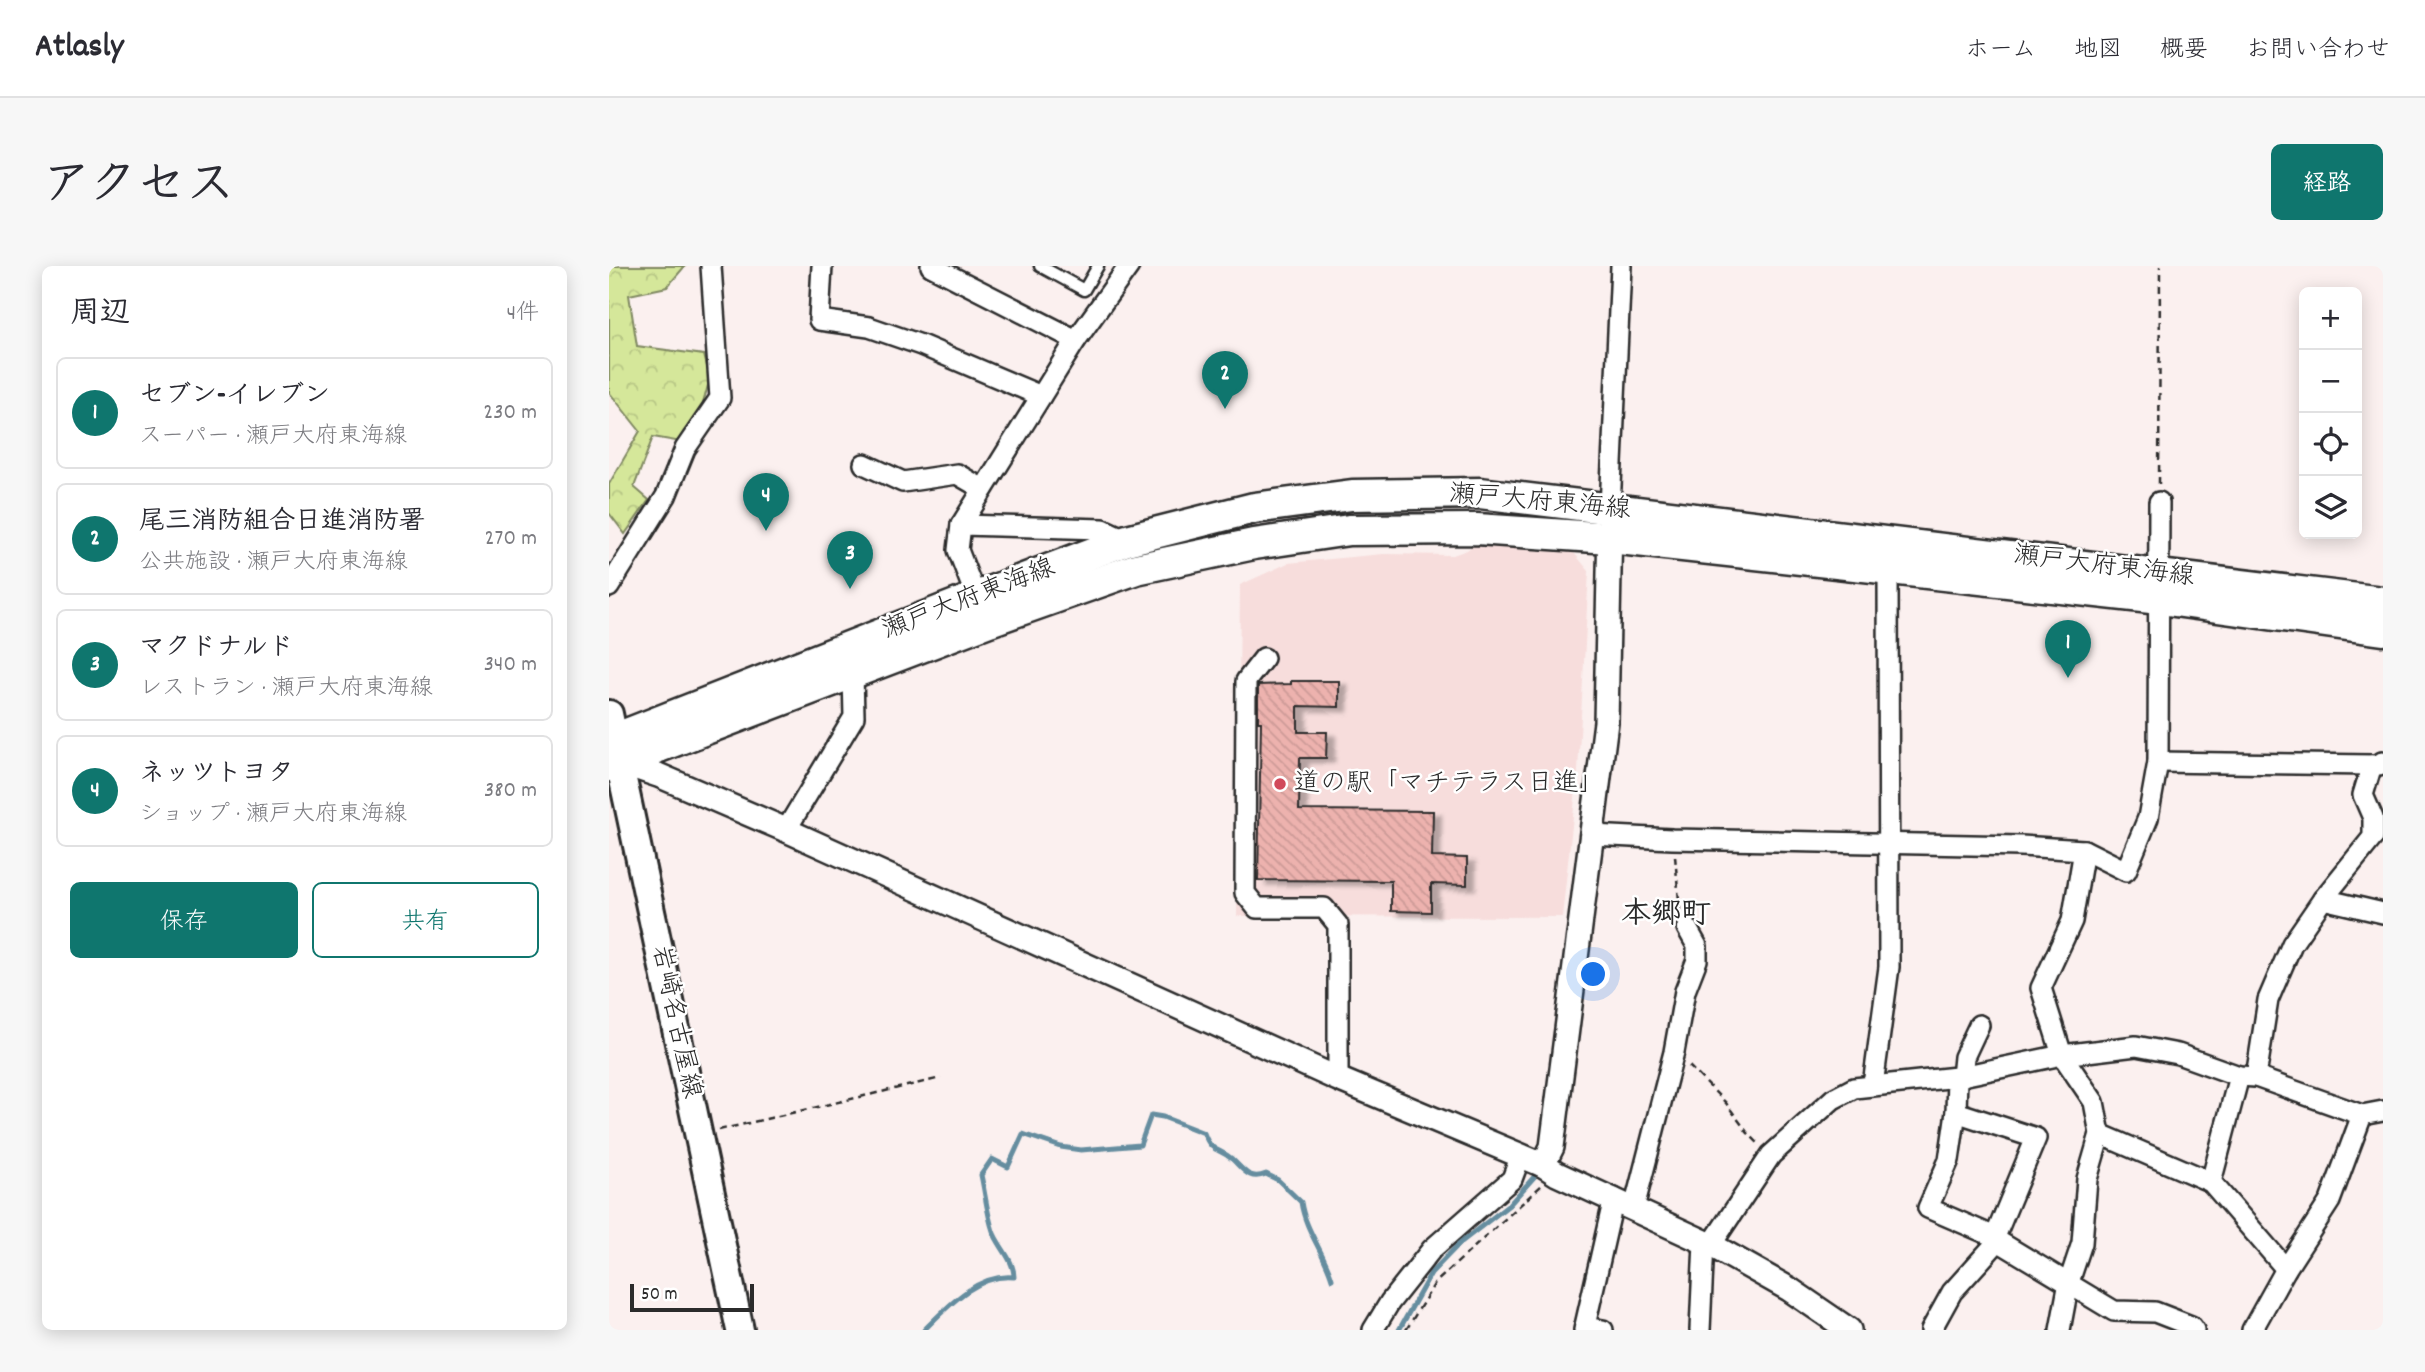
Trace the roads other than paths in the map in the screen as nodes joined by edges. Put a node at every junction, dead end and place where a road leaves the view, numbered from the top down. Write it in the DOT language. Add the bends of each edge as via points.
graph roads {
  1 [pos="712,266"];
  2 [pos="822,266"];
  3 [pos="931,266"];
  4 [pos="1040,266"];
  5 [pos="1098,266"];
  6 [pos="1129,266"];
  7 [pos="1621,266"];
  8 [pos="1076,340"];
  9 [pos="1041,396"];
  10 [pos="865,464"];
  11 [pos="983,489"];
  12 [pos="2159,502"];
  13 [pos="1610,508"];
  14 [pos="961,525"];
  15 [pos="1610,538"];
  16 [pos="1127,540"];
  17 [pos="1888,569"];
  18 [pos="609,587"];
  19 [pos="2159,587"];
  20 [pos="976,597"];
  21 [pos="2383,602"];
  22 [pos="2383,630"];
  23 [pos="1264,659"];
  24 [pos="853,673"];
  25 [pos="612,744"];
  26 [pos="2158,762"];
  27 [pos="2377,763"];
  28 [pos="786,830"];
  29 [pos="1592,835"];
  30 [pos="1888,844"];
  31 [pos="2084,850"];
  32 [pos="2323,899"];
  33 [pos="2383,913"];
  34 [pos="1687,928"];
  35 [pos="1979,1025"];
  36 [pos="2062,1055"];
  37 [pos="2247,1076"];
  38 [pos="1959,1077"];
  39 [pos="1338,1079"];
  40 [pos="1873,1085"];
  41 [pos="2383,1111"];
  42 [pos="1956,1112"];
  43 [pos="2362,1115"];
  44 [pos="2100,1134"];
  45 [pos="1521,1155"];
  46 [pos="1550,1169"];
  47 [pos="2211,1182"];
  48 [pos="1624,1203"];
  49 [pos="1997,1239"];
  50 [pos="1708,1243"];
  51 [pos="2286,1269"];
  52 [pos="2069,1282"];
  53 [pos="1591,1329"];
  54 [pos="740,1330"];
  55 [pos="1373,1330"];
  56 [pos="1700,1330"];
  57 [pos="1849,1330"];
  58 [pos="1931,1330"];
  59 [pos="2060,1330"];
  60 [pos="2194,1330"];
  61 [pos="2252,1330"];
  1 -- 18 [label="street" via="720,398 685,449 666,496"];
  2 -- 9 [label="street" via="818,320 869,327 922,345"];
  3 -- 8 [label="street"];
  4 -- 5 [label="lane" via="1084,290"];
  6 -- 8 [label="street"];
  7 -- 13 [label="street"];
  8 -- 9 [label="street"];
  9 -- 11 [label="street"];
  10 -- 11 [label="street" via="903,482 957,474"];
  11 -- 14 [label="street"];
  12 -- 19 [label="street"];
  13 -- 15 [label="street"];
  13 -- 16 [label="main road, 瀬戸大府東海線" via="1480,493 1352,495 1254,508"];
  13 -- 19 [label="main road, 瀬戸大府東海線"];
  14 -- 16 [label="street" via="1103,529"];
  14 -- 20 [label="street" via="958,550"];
  15 -- 17 [label="main road, 瀬戸大府東海線"];
  15 -- 24 [label="main road, 瀬戸大府東海線" via="1477,529 1349,530 1254,544 1136,569"];
  15 -- 29 [label="street" via="1606,722"];
  16 -- 20 [label="main road, 瀬戸大府東海線"];
  17 -- 19 [label="main road, 瀬戸大府東海線"];
  17 -- 30 [label="street"];
  19 -- 21 [label="main road, 瀬戸大府東海線"];
  19 -- 22 [label="main road, 瀬戸大府東海線"];
  19 -- 26 [label="street"];
  20 -- 25 [label="main road, 瀬戸大府東海線"];
  23 -- 39 [label="street" via="1246,681 1245,893 1257,908 1324,908 1338,925"];
  24 -- 25 [label="main road, 瀬戸大府東海線"];
  24 -- 28 [label="street" via="854,717"];
  25 -- 28 [label="street" via="659,775"];
  25 -- 54 [label="main road, 岩崎名古屋線"];
  26 -- 27 [label="street"];
  26 -- 31 [label="street" via="2148,818 2126,871"];
  27 -- 32 [label="street" via="2363,795 2373,818 2373,836"];
  28 -- 39 [label="street"];
  29 -- 30 [label="street"];
  29 -- 46 [label="street"];
  30 -- 31 [label="street"];
  30 -- 40 [label="street" via="1889,967"];
  31 -- 36 [label="street" via="2072,920 2041,988"];
  32 -- 33 [label="street"];
  32 -- 37 [label="street" via="2292,944 2268,1000"];
  34 -- 48 [label="street" via="1698,951 1674,1052"];
  35 -- 38 [label="street"];
  36 -- 37 [label="street" via="2136,1046"];
  36 -- 38 [label="street"];
  36 -- 44 [label="street" via="2094,1102"];
  37 -- 43 [label="street"];
  37 -- 47 [label="street"];
  38 -- 40 [label="street"];
  38 -- 42 [label="street"];
  39 -- 45 [label="street"];
  40 -- 50 [label="street" via="1833,1099 1771,1155"];
  41 -- 43 [label="street"];
  42 -- 49 [label="street" via="1949,1160 1928,1208"];
  42 -- 49 [label="street" via="2036,1138"];
  43 -- 51 [label="street" via="2330,1201"];
  44 -- 47 [label="street"];
  44 -- 52 [label="street" via="2087,1178 2082,1243"];
  45 -- 46 [label="street"];
  45 -- 55 [label="street" via="1512,1179 1432,1249"];
  46 -- 48 [label="street"];
  47 -- 51 [label="street"];
  48 -- 50 [label="street"];
  48 -- 53 [label="street"];
  49 -- 52 [label="street"];
  49 -- 58 [label="street" via="1952,1292"];
  50 -- 56 [label="street"];
  50 -- 57 [label="street"];
  51 -- 61 [label="street"];
  52 -- 59 [label="street"];
  52 -- 60 [label="street" via="2115,1311 2155,1312"];
}
